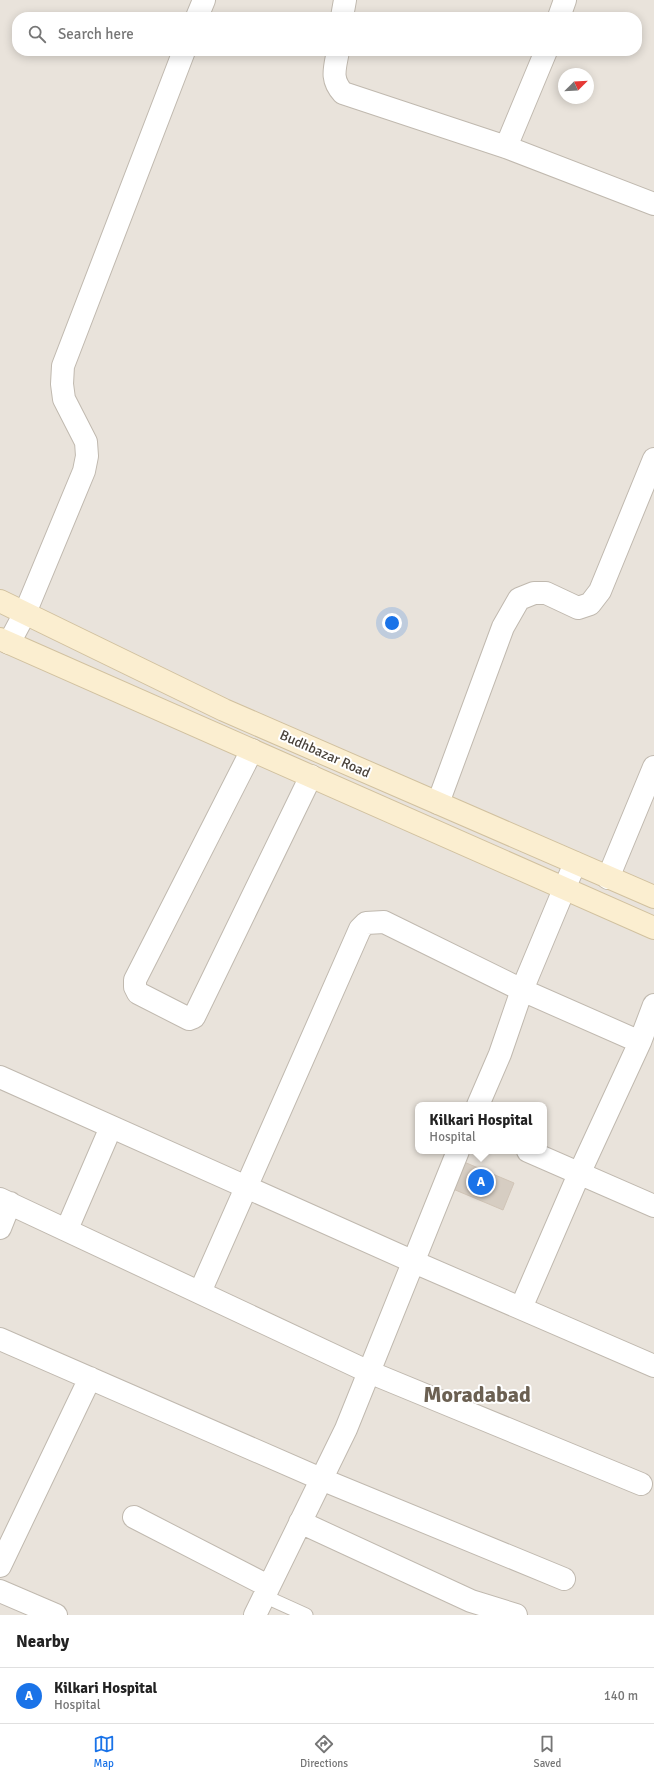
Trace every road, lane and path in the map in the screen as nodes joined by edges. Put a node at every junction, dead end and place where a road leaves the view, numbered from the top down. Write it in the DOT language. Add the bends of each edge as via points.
graph roads {
  1 [pos="204,0"];
  2 [pos="345,0"];
  3 [pos="565,0"];
  4 [pos="199,12"];
  5 [pos="343,12"];
  6 [pos="561,12"];
  7 [pos="182,56"];
  8 [pos="337,56"];
  9 [pos="544,56"];
  10 [pos="506,147"];
  11 [pos="654,204"];
  12 [pos="654,459"];
  13 [pos="0,601"];
  14 [pos="25,613"];
  15 [pos="4,641"];
  16 [pos="252,750"];
  17 [pos="654,768"];
  18 [pos="311,776"];
  19 [pos="446,807"];
  20 [pos="444,835"];
  21 [pos="575,863"];
  22 [pos="608,878"];
  23 [pos="565,889"];
  24 [pos="654,897"];
  25 [pos="654,928"];
  26 [pos="522,990"];
  27 [pos="654,1005"];
  28 [pos="640,1042"];
  29 [pos="0,1077"];
  30 [pos="479,1102"];
  31 [pos="111,1127"];
  32 [pos="457,1154"];
  33 [pos="535,1154"];
  34 [pos="579,1174"];
  35 [pos="247,1187"];
  36 [pos="5,1201"];
  37 [pos="654,1206"];
  38 [pos="0,1228"];
  39 [pos="67,1229"];
  40 [pos="414,1262"];
  41 [pos="200,1292"];
  42 [pos="521,1308"];
  43 [pos="0,1339"];
  44 [pos="654,1366"];
  45 [pos="369,1372"];
  46 [pos="90,1378"];
  47 [pos="321,1479"];
  48 [pos="641,1484"];
  49 [pos="134,1516"];
  50 [pos="300,1522"];
  51 [pos="0,1566"];
  52 [pos="564,1579"];
  53 [pos="0,1591"];
  54 [pos="262,1599"];
  55 [pos="56,1615"];
  56 [pos="306,1615"];
  57 [pos="516,1615"];
  1 -- 4 [label="street"];
  2 -- 5 [label="street"];
  3 -- 6 [label="street"];
  7 -- 14 [label="street" via="62,366 64,399 86,442 87,456 84,471"];
  8 -- 10 [label="street" via="334,78 336,86 343,93"];
  9 -- 10 [label="street"];
  10 -- 11 [label="street"];
  12 -- 19 [label="street" via="600,591 590,604 578,608 546,592 534,593 519,599 503,627"];
  13 -- 14 [label="street, Budhbazar Road"];
  14 -- 15 [label="street"];
  14 -- 19 [label="street, Budhbazar Road" via="224,710"];
  15 -- 16 [label="street, Budhbazar Road"];
  16 -- 18 [label="street, Budhbazar Road"];
  16 -- 18 [label="street" via="135,980 134,987 138,993 189,1019 194,1018"];
  17 -- 22 [label="street"];
  18 -- 20 [label="street, Budhbazar Road"];
  19 -- 20 [label="street"];
  19 -- 21 [label="street, Budhbazar Road"];
  20 -- 23 [label="street, Budhbazar Road"];
  21 -- 22 [label="street, Budhbazar Road"];
  21 -- 23 [label="street"];
  22 -- 24 [label="street, Budhbazar Road"];
  23 -- 25 [label="street, Budhbazar Road"];
  23 -- 26 [label="street"];
  26 -- 28 [label="street"];
  26 -- 30 [label="street" via="500,1054"];
  26 -- 35 [label="street" via="384,922 366,923 360,929"];
  27 -- 28 [label="street"];
  28 -- 34 [label="street"];
  29 -- 31 [label="street"];
  31 -- 35 [label="street"];
  31 -- 39 [label="street"];
  32 -- 40 [label="street"];
  33 -- 34 [label="street"];
  34 -- 37 [label="street"];
  34 -- 42 [label="street"];
  35 -- 40 [label="street"];
  35 -- 41 [label="street"];
  36 -- 38 [label="street"];
  36 -- 39 [label="street"];
  39 -- 41 [label="street"];
  40 -- 42 [label="street"];
  40 -- 45 [label="street"];
  41 -- 45 [label="street"];
  42 -- 44 [label="street"];
  43 -- 46 [label="street"];
  45 -- 47 [label="street" via="346,1429"];
  45 -- 48 [label="street"];
  46 -- 47 [label="street"];
  46 -- 51 [label="street"];
  47 -- 50 [label="street"];
  47 -- 52 [label="street"];
  49 -- 54 [label="street"];
  50 -- 54 [label="street"];
  50 -- 57 [label="street" via="471,1601"];
  53 -- 55 [label="street"];
  54 -- 56 [label="lane"];
}
